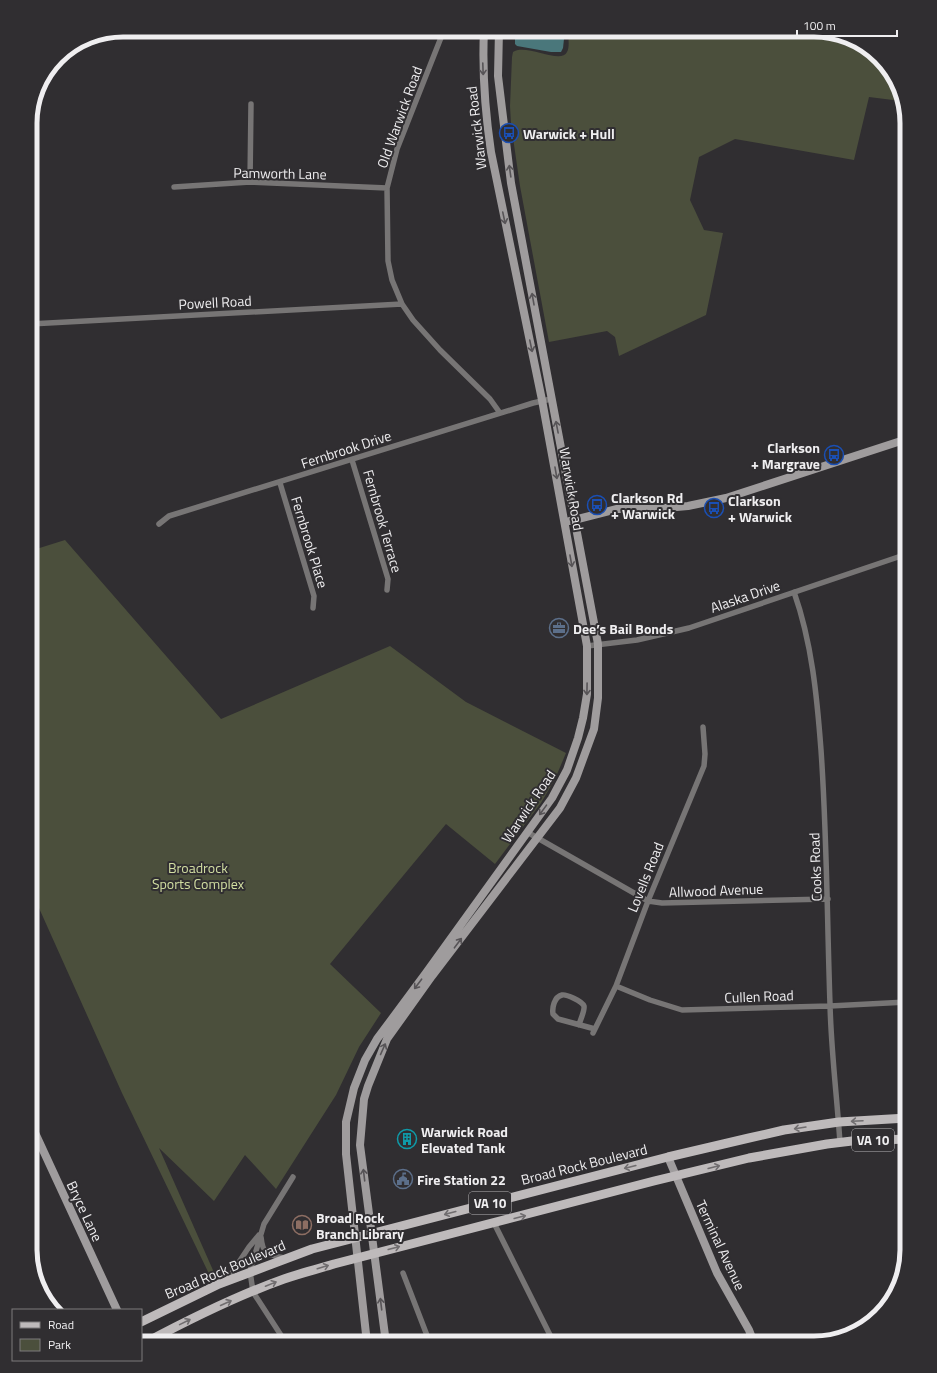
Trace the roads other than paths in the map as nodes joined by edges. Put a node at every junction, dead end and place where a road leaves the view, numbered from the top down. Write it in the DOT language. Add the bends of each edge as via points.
graph roads {
  1 [pos="441,37"];
  2 [pos="484,37"];
  3 [pos="499,37"];
  4 [pos="251,104"];
  5 [pos="250,182"];
  6 [pos="174,187"];
  7 [pos="387,188"];
  8 [pos="402,304"];
  9 [pos="37,324"];
  10 [pos="551,399"];
  11 [pos="542,400"];
  12 [pos="500,413"];
  13 [pos="900,441"];
  14 [pos="352,460"];
  15 [pos="280,483"];
  16 [pos="574,520"];
  17 [pos="564,522"];
  18 [pos="160,524"];
  19 [pos="900,556"];
  20 [pos="387,590"];
  21 [pos="794,592"];
  22 [pos="313,608"];
  23 [pos="598,644"];
  24 [pos="587,646"];
  25 [pos="703,727"];
  26 [pos="527,832"];
  27 [pos="537,839"];
  28 [pos="828,899"];
  29 [pos="648,901"];
  30 [pos="616,986"];
  31 [pos="900,1002"];
  32 [pos="830,1006"];
  33 [pos="579,1025"];
  34 [pos="900,1118"];
  35 [pos="839,1122"];
  36 [pos="37,1137"];
  37 [pos="900,1139"];
  38 [pos="840,1143"];
  39 [pos="668,1157"];
  40 [pos="676,1176"];
  41 [pos="293,1177"];
  42 [pos="494,1223"];
  43 [pos="260,1233"];
  44 [pos="372,1234"];
  45 [pos="354,1239"];
  46 [pos="375,1253"];
  47 [pos="286,1258"];
  48 [pos="356,1258"];
  49 [pos="250,1272"];
  50 [pos="403,1273"];
  51 [pos="225,1282"];
  52 [pos="253,1292"];
  53 [pos="117,1309"];
  54 [pos="142,1322"];
  55 [pos="159,1336"];
  56 [pos="281,1336"];
  57 [pos="366,1336"];
  58 [pos="385,1336"];
  59 [pos="427,1336"];
  60 [pos="550,1336"];
  61 [pos="751,1336"];
  1 -- 7 [label="street, Old Warwick Road" via="397,149"];
  2 -- 11 [label="main road, Warwick Road, one-way" via="485,111 491,152"];
  10 -- 3 [label="main road, Warwick Road, one-way" via="508,162 498,76"];
  4 -- 5 [label="street"];
  5 -- 6 [label="street, Pamworth Lane"];
  5 -- 7 [label="street, Pamworth Lane"];
  7 -- 8 [label="street, Old Warwick Road" via="388,261 392,280"];
  8 -- 9 [label="street, Powell Road"];
  8 -- 12 [label="street, Old Warwick Road" via="413,320 490,399"];
  10 -- 11 [label="street, Fernbrook Drive"];
  16 -- 10 [label="main road, Warwick Road, one-way"];
  11 -- 12 [label="street, Fernbrook Drive"];
  11 -- 17 [label="main road, Warwick Road, one-way"];
  12 -- 14 [label="street, Fernbrook Drive"];
  13 -- 16 [label="main road" via="726,498 674,507 617,509"];
  14 -- 15 [label="street, Fernbrook Drive"];
  14 -- 20 [label="street, Fernbrook Terrace" via="388,579"];
  15 -- 18 [label="street, Fernbrook Drive" via="169,516"];
  15 -- 22 [label="street, Fernbrook Place" via="314,596"];
  16 -- 17 [label="main road"];
  16 -- 23 [label="main road, Warwick Road"];
  17 -- 24 [label="main road, Warwick Road, one-way"];
  19 -- 21 [label="street, Alaska Drive"];
  21 -- 23 [label="street, Alaska Drive" via="689,628 637,640"];
  21 -- 28 [label="street, Cooks Road" via="802,614 816,692 824,793"];
  23 -- 24 [label="street, Alaska Drive"];
  23 -- 27 [label="main road, Warwick Road" via="598,698 594,729 576,778 560,808"];
  24 -- 26 [label="main road, Warwick Road, one-way" via="587,694 578,738 567,770 552,798"];
  25 -- 29 [label="street, Lovells Road" via="704,766"];
  26 -- 27 [label="street, Allwood Avenue"];
  26 -- 45 [label="main road, Warwick Road, one-way" via="377,1039 365,1060 354,1088 346,1122 346,1154"];
  27 -- 29 [label="street, Allwood Avenue"];
  44 -- 27 [label="main road, Warwick Road, one-way" via="360,1145 364,1099 381,1053 387,1039 432,976"];
  28 -- 29 [label="street, Allwood Avenue" via="662,903"];
  28 -- 32 [label="street, Cooks Road"];
  29 -- 30 [label="street, Lovells Road"];
  30 -- 32 [label="street, Cullen Road" via="682,1010"];
  30 -- 33 [label="street, Lovells Road" via="594,1031"];
  31 -- 32 [label="street, Cullen Road"];
  32 -- 35 [label="street, Cooks Road"];
  33 -- 33 [label="street" via="558,1019 553,1014 552,1009 559,996 564,995 583,1004"];
  34 -- 35 [label="main road, Broad Rock Boulevard / VA 10, one-way"];
  35 -- 38 [label="street, Cooks Road"];
  35 -- 39 [label="main road, Broad Rock Boulevard / VA 10, one-way" via="784,1130"];
  36 -- 53 [label="main road, Bryce Lane"];
  37 -- 38 [label="main road, VA 10"];
  40 -- 38 [label="main road, VA 10, one-way" via="776,1153"];
  39 -- 40 [label="main road, Terminal Avenue"];
  39 -- 44 [label="main road, Broad Rock Boulevard / VA 10, one-way"];
  42 -- 40 [label="main road, VA 10, one-way"];
  40 -- 61 [label="main road, Terminal Avenue" via="717,1273"];
  41 -- 43 [label="street"];
  46 -- 42 [label="main road, VA 10, one-way"];
  42 -- 60 [label="street"];
  43 -- 47 [label="street" via="265,1251 272,1256"];
  43 -- 49 [label="street"];
  43 -- 51 [label="street"];
  44 -- 45 [label="main road, Broad Rock Boulevard / VA 10"];
  44 -- 46 [label="main road, Warwick Road"];
  45 -- 47 [label="main road, Broad Rock Boulevard / VA 10"];
  45 -- 48 [label="main road, Warwick Road"];
  46 -- 48 [label="main road, VA 10"];
  58 -- 46 [label="main road, Warwick Road, one-way"];
  47 -- 49 [label="main road, Broad Rock Boulevard / VA 10"];
  52 -- 48 [label="main road, VA 10, one-way" via="286,1278"];
  48 -- 57 [label="main road, Warwick Road"];
  49 -- 51 [label="main road, Broad Rock Boulevard / VA 10"];
  49 -- 52 [label="street"];
  50 -- 59 [label="street"];
  51 -- 54 [label="main road, Broad Rock Boulevard / VA 10"];
  55 -- 52 [label="main road, VA 10, one-way"];
  52 -- 56 [label="street"];
}
